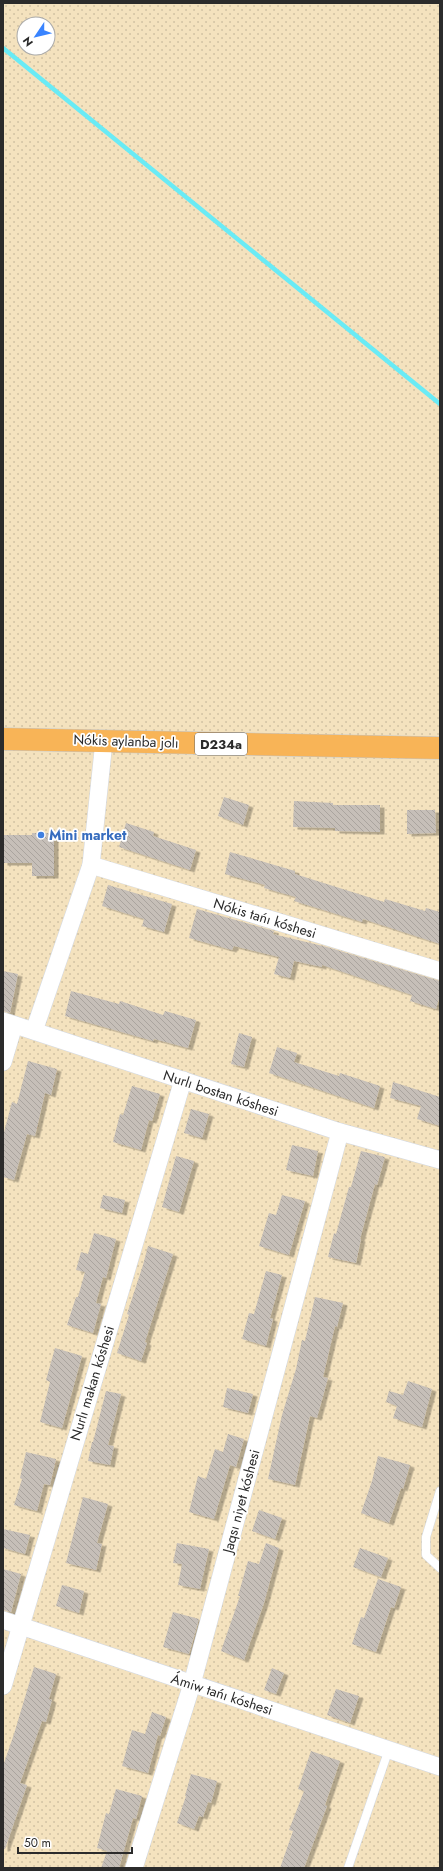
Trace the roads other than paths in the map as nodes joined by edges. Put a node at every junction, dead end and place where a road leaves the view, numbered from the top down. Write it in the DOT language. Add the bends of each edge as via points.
graph roads {
  1 [pos="3,739"];
  2 [pos="104,742"];
  3 [pos="440,748"];
  4 [pos="91,865"];
  5 [pos="440,971"];
  6 [pos="9,1023"];
  7 [pos="34,1031"];
  8 [pos="3,1062"];
  9 [pos="183,1080"];
  10 [pos="340,1132"];
  11 [pos="440,1160"];
  12 [pos="440,1491"];
  13 [pos="440,1568"];
  14 [pos="3,1620"];
  15 [pos="20,1625"];
  16 [pos="192,1684"];
  17 [pos="3,1686"];
  18 [pos="389,1749"];
  19 [pos="440,1767"];
  20 [pos="134,1868"];
  21 [pos="348,1868"];
  1 -- 2 [label="main road, Nókis aylanba jolı / D234a"];
  2 -- 3 [label="main road, Nókis aylanba jolı / D234a"];
  2 -- 4 [label="street"];
  4 -- 5 [label="street, Nókis tańı kóshesi"];
  4 -- 7 [label="street"];
  6 -- 7 [label="street, Nurlı bostan kóshesi"];
  6 -- 8 [label="street"];
  7 -- 9 [label="street, Nurlı bostan kóshesi"];
  9 -- 10 [label="street, Nurlı bostan kóshesi"];
  9 -- 15 [label="street, Nurlı makan kóshesi"];
  10 -- 11 [label="street, Nurlı bostan kóshesi"];
  10 -- 16 [label="street, Jaqsı niyet kóshesi"];
  12 -- 13 [label="lane" via="426,1537 426,1555"];
  14 -- 15 [label="street, Ámiw tańı kóshesi"];
  15 -- 16 [label="street, Ámiw tańı kóshesi"];
  15 -- 17 [label="street, Nurlı makan kóshesi"];
  16 -- 18 [label="street, Ámiw tańı kóshesi"];
  16 -- 20 [label="street, Jaqsı niyet kóshesi"];
  18 -- 19 [label="street, Ámiw tańı kóshesi"];
  18 -- 21 [label="lane"];
}
